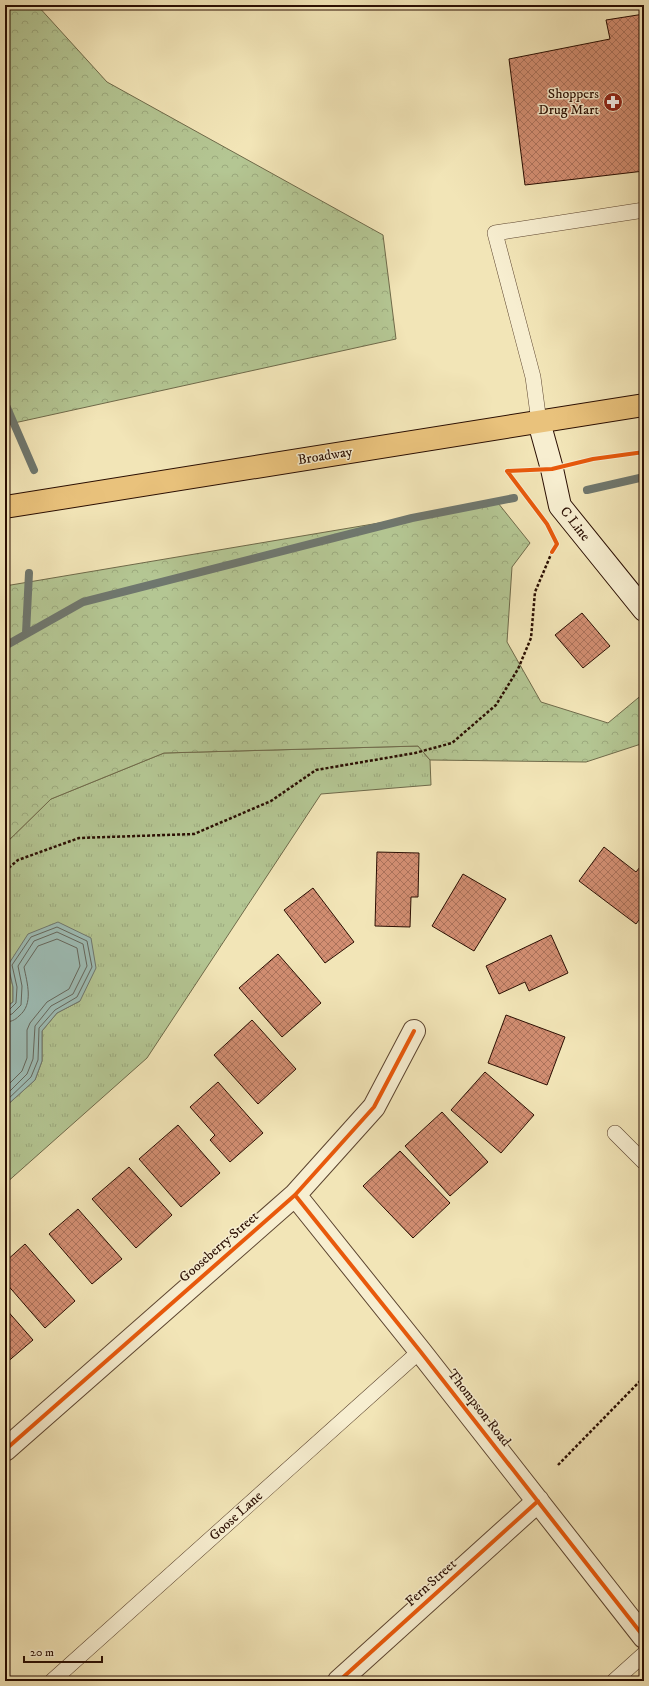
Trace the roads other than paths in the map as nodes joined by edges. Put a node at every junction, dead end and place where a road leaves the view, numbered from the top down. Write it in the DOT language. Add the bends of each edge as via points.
graph roads {
  1 [pos="644,210"];
  2 [pos="644,405"];
  3 [pos="538,422"];
  4 [pos="5,507"];
  5 [pos="644,610"];
  6 [pos="414,1031"];
  7 [pos="615,1133"];
  8 [pos="644,1162"];
  9 [pos="295,1195"];
  10 [pos="420,1351"];
  11 [pos="5,1450"];
  12 [pos="538,1502"];
  13 [pos="644,1637"];
  14 [pos="644,1654"];
  15 [pos="52,1681"];
  16 [pos="339,1681"];
  17 [pos="614,1681"];
  1 -- 3 [label="lane" via="495,233 534,377"];
  2 -- 3 [label="main road, Broadway"];
  3 -- 4 [label="main road, Broadway"];
  3 -- 5 [label="street, C Line" via="560,506"];
  6 -- 9 [label="street, Gooseberry Street" via="374,1107"];
  7 -- 8 [label="lane"];
  9 -- 10 [label="street, Thompson Road"];
  9 -- 11 [label="street, Gooseberry Street"];
  10 -- 12 [label="street, Thompson Road"];
  10 -- 15 [label="lane, Goose Lane"];
  12 -- 13 [label="street, Thompson Road"];
  12 -- 16 [label="street, Fern Street"];
  14 -- 17 [label="lane"];
}
